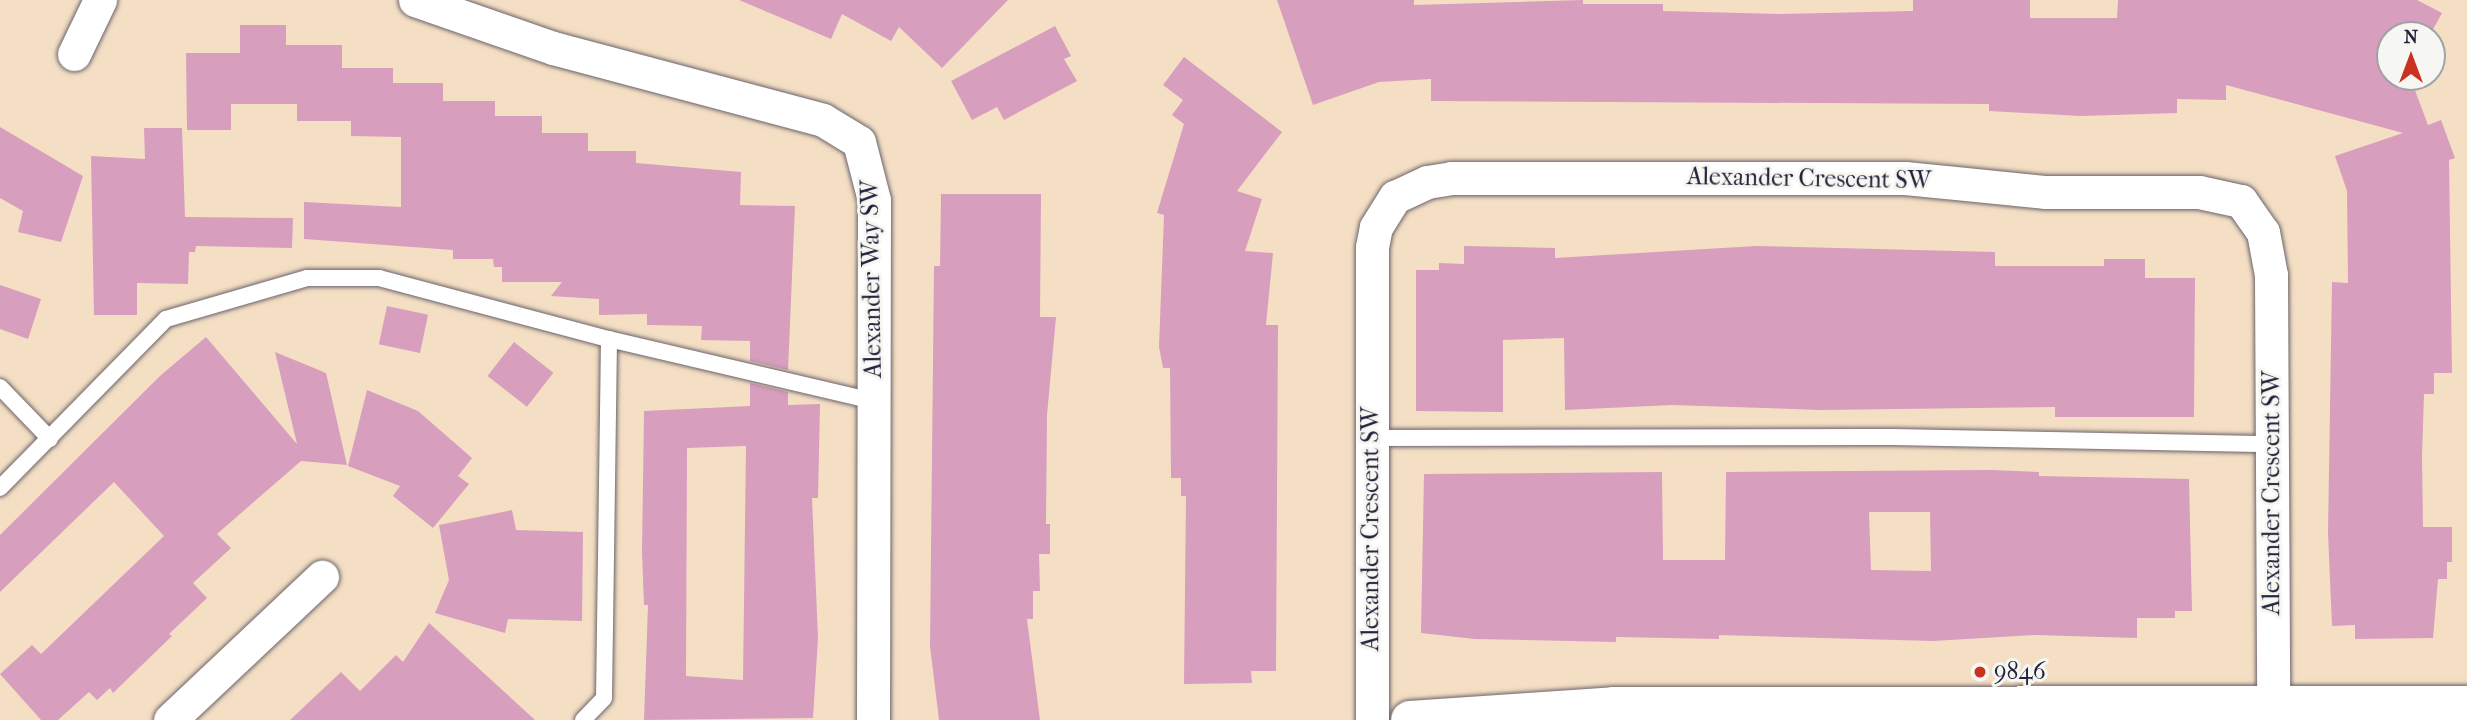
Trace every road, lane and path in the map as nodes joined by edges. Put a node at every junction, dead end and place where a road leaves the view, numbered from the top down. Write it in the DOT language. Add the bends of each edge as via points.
graph roads {
  1 [pos="100,0"];
  2 [pos="415,0"];
  3 [pos="74,54"];
  4 [pos="610,339"];
  5 [pos="0,387"];
  6 [pos="874,401"];
  7 [pos="1370,438"];
  8 [pos="50,439"];
  9 [pos="2272,444"];
  10 [pos="0,488"];
  11 [pos="322,577"];
  12 [pos="2273,705"];
  13 [pos="2467,705"];
  14 [pos="2161,713"];
  15 [pos="170,720"];
  16 [pos="583,720"];
  17 [pos="873,720"];
  18 [pos="1372,720"];
  19 [pos="1410,720"];
  1 -- 3 [label="street"];
  2 -- 6 [label="street, Alexander Way SW" via="553,48 822,120 859,142 874,200"];
  4 -- 6 [label="lane"];
  4 -- 8 [label="lane" via="379,278 307,278 166,319"];
  4 -- 16 [label="lane" via="604,698"];
  5 -- 8 [label="lane"];
  6 -- 17 [label="street, Alexander Way SW"];
  7 -- 9 [label="lane" via="1893,437"];
  7 -- 9 [label="street, Alexander Crescent SW" via="1372,247 1387,205 1405,190 1451,178 1905,178 2046,192 2199,192 2241,201 2256,215 2269,251"];
  7 -- 18 [label="street, Alexander Crescent SW"];
  8 -- 10 [label="lane"];
  9 -- 12 [label="street, Alexander Crescent SW"];
  11 -- 15 [label="street"];
  12 -- 13 [label="street"];
  12 -- 14 [label="street"];
  14 -- 19 [label="street" via="1614,706"];
}
